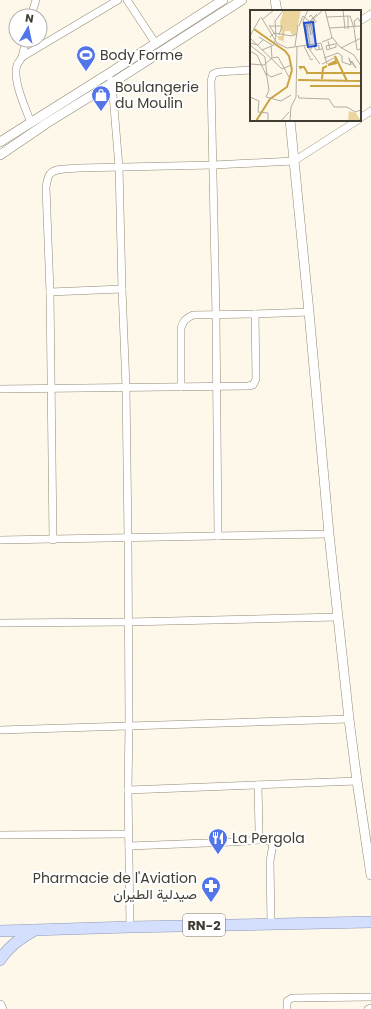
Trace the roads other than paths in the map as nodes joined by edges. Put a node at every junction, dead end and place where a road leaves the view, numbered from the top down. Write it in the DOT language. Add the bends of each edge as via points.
graph roads {
  1 [pos="118,0"];
  2 [pos="127,0"];
  3 [pos="223,0"];
  4 [pos="242,0"];
  5 [pos="276,0"];
  6 [pos="277,10"];
  7 [pos="371,14"];
  8 [pos="361,20"];
  9 [pos="156,44"];
  10 [pos="24,48"];
  11 [pos="22,57"];
  12 [pos="250,70"];
  13 [pos="110,79"];
  14 [pos="371,111"];
  15 [pos="361,118"];
  16 [pos="290,121"];
  17 [pos="356,121"];
  18 [pos="31,123"];
  19 [pos="0,142"];
  20 [pos="0,155"];
  21 [pos="294,161"];
  22 [pos="213,165"];
  23 [pos="119,167"];
  24 [pos="122,289"];
  25 [pos="50,292"];
  26 [pos="309,312"];
  27 [pos="255,314"];
  28 [pos="216,315"];
  29 [pos="126,387"];
  30 [pos="181,387"];
  31 [pos="216,387"];
  32 [pos="51,388"];
  33 [pos="0,389"];
  34 [pos="329,534"];
  35 [pos="218,536"];
  36 [pos="128,538"];
  37 [pos="0,540"];
  38 [pos="53,540"];
  39 [pos="338,617"];
  40 [pos="128,622"];
  41 [pos="0,623"];
  42 [pos="349,719"];
  43 [pos="129,726"];
  44 [pos="0,730"];
  45 [pos="357,781"];
  46 [pos="258,785"];
  47 [pos="128,790"];
  48 [pos="128,834"];
  49 [pos="0,835"];
  50 [pos="258,840"];
  51 [pos="129,846"];
  52 [pos="371,875"];
  53 [pos="371,922"];
  54 [pos="271,924"];
  55 [pos="130,927"];
  56 [pos="38,929"];
  57 [pos="0,931"];
  58 [pos="0,960"];
  59 [pos="371,996"];
  60 [pos="0,1005"];
  61 [pos="371,1008"];
  62 [pos="2,1009"];
  63 [pos="287,1009"];
  64 [pos="368,1009"];
  1 -- 11 [label="street"];
  2 -- 9 [label="street"];
  3 -- 9 [label="street"];
  4 -- 13 [label="street"];
  5 -- 6 [label="street"];
  7 -- 8 [label="street"];
  9 -- 13 [label="street"];
  10 -- 11 [label="street"];
  11 -- 18 [label="street" via="17,64 16,73"];
  12 -- 22 [label="street" via="218,72 213,74 210,81"];
  13 -- 18 [label="street"];
  13 -- 20 [label="street"];
  13 -- 23 [label="street"];
  14 -- 15 [label="street"];
  16 -- 21 [label="street"];
  17 -- 21 [label="street"];
  18 -- 19 [label="street"];
  21 -- 22 [label="street"];
  21 -- 26 [label="street"];
  22 -- 23 [label="street"];
  22 -- 28 [label="street"];
  23 -- 24 [label="street"];
  23 -- 25 [label="street" via="57,170 48,178 46,187"];
  24 -- 25 [label="street"];
  24 -- 29 [label="street"];
  25 -- 32 [label="street"];
  26 -- 27 [label="street"];
  26 -- 34 [label="street"];
  27 -- 28 [label="street"];
  27 -- 31 [label="street" via="255,382 248,386"];
  28 -- 30 [label="street" via="193,315 183,322"];
  28 -- 31 [label="street"];
  29 -- 30 [label="street"];
  29 -- 32 [label="street"];
  29 -- 36 [label="street"];
  30 -- 31 [label="street"];
  31 -- 35 [label="street"];
  32 -- 33 [label="street"];
  32 -- 38 [label="street"];
  34 -- 35 [label="street"];
  34 -- 39 [label="street"];
  35 -- 36 [label="street"];
  36 -- 38 [label="street"];
  36 -- 40 [label="street"];
  37 -- 38 [label="street"];
  39 -- 40 [label="street"];
  39 -- 42 [label="street"];
  40 -- 41 [label="street"];
  40 -- 43 [label="street"];
  42 -- 43 [label="street"];
  42 -- 45 [label="street"];
  43 -- 44 [label="street"];
  43 -- 47 [label="street"];
  45 -- 46 [label="street"];
  45 -- 52 [label="street"];
  46 -- 47 [label="street"];
  46 -- 50 [label="street"];
  47 -- 48 [label="street"];
  48 -- 49 [label="street"];
  48 -- 51 [label="street"];
  50 -- 51 [label="street"];
  50 -- 54 [label="street" via="273,844 270,861"];
  51 -- 55 [label="street"];
  53 -- 54 [label="main road, RN-2"];
  54 -- 55 [label="main road, RN-2"];
  55 -- 56 [label="main road, RN-2"];
  56 -- 57 [label="main road, RN-2"];
  56 -- 58 [label="main road" via="18,940"];
  59 -- 63 [label="street" via="292,998 287,1001"];
  60 -- 62 [label="street"];
  61 -- 64 [label="street"];
}
